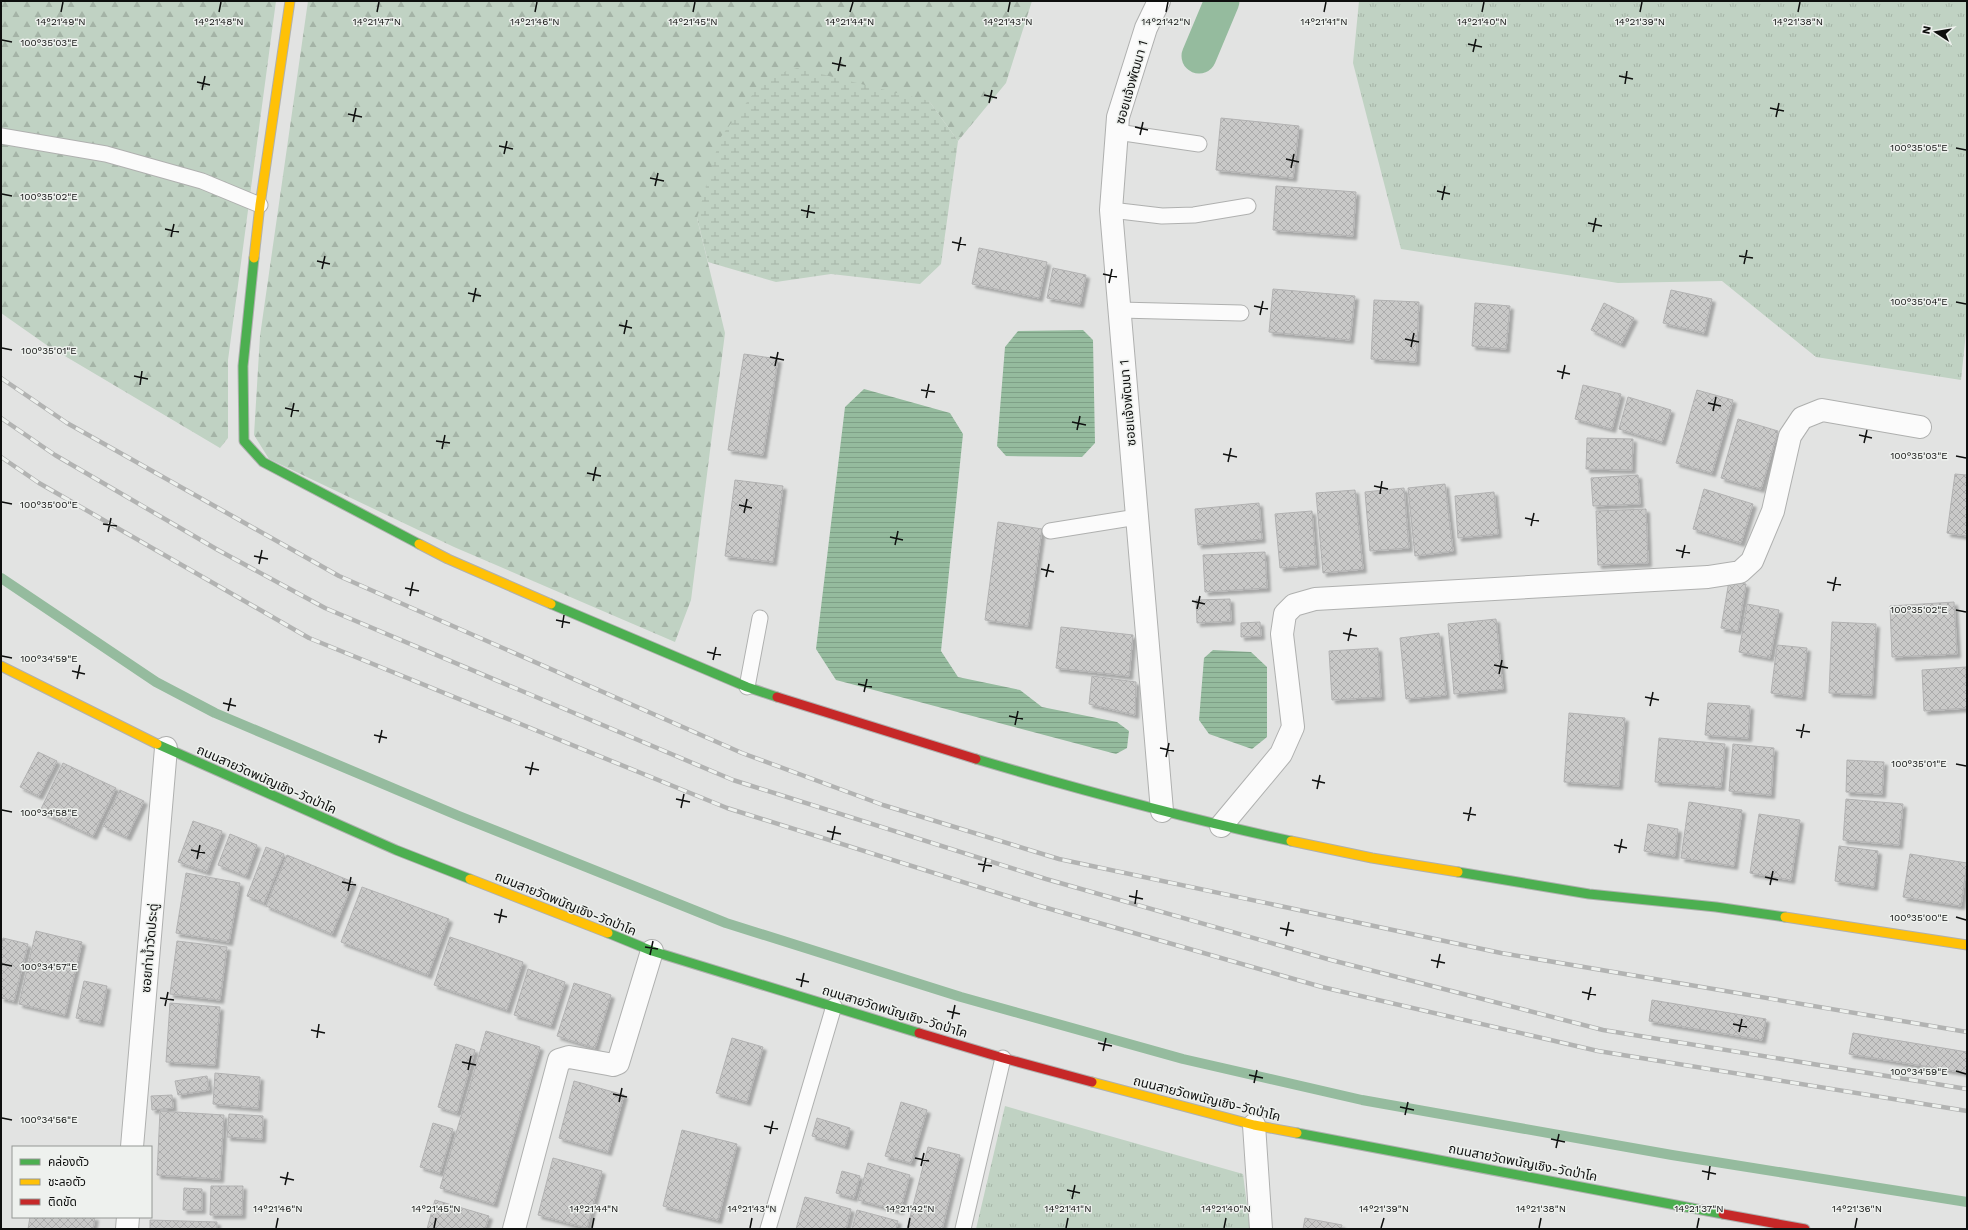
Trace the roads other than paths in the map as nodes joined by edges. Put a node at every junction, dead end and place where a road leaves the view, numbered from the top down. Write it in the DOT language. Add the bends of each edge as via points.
graph roads {
  1 [pos="290,1"];
  2 [pos="1158,1"];
  3 [pos="1117,132"];
  4 [pos="1,136"];
  5 [pos="1199,144"];
  6 [pos="260,205"];
  7 [pos="1248,206"];
  8 [pos="1111,210"];
  9 [pos="1119,310"];
  10 [pos="1241,313"];
  11 [pos="1920,427"];
  12 [pos="1137,517"];
  13 [pos="1050,531"];
  14 [pos="760,618"];
  15 [pos="1,666"];
  16 [pos="748,687"];
  17 [pos="166,748"];
  18 [pos="1162,811"];
  19 [pos="1221,826"];
  20 [pos="1967,945"];
  21 [pos="652,951"];
  22 [pos="834,1006"];
  23 [pos="1003,1058"];
  24 [pos="1254,1125"];
  25 [pos="132,1146"];
  26 [pos="128,1218"];
  27 [pos="127,1229"];
  28 [pos="514,1229"];
  29 [pos="768,1229"];
  30 [pos="963,1229"];
  31 [pos="1261,1229"];
  32 [pos="1805,1229"];
  1 -- 6 [label="street"];
  2 -- 3 [label="street, ซอยแจ้งพัฒนา 1" via="1118,117"];
  3 -- 5 [label="lane"];
  3 -- 8 [label="street, ซอยแจ้งพัฒนา 1"];
  4 -- 6 [label="lane" via="106,154 202,181"];
  6 -- 16 [label="street" via="243,366 244,441 263,462 448,559"];
  7 -- 8 [label="lane" via="1194,215 1162,216"];
  8 -- 9 [label="street, ซอยแจ้งพัฒนา 1"];
  9 -- 10 [label="lane"];
  9 -- 12 [label="street, ซอยแจ้งพัฒนา 1"];
  11 -- 19 [label="street" via="1822,410 1802,418 1790,436 1773,511 1752,561 1740,572 1708,577 1315,599 1294,605 1285,614 1282,634 1293,727 1281,754"];
  12 -- 13 [label="lane"];
  12 -- 18 [label="street, ซอยแจ้งพัฒนา 1"];
  14 -- 16 [label="lane"];
  15 -- 17 [label="street, ถนนสายวัดพนัญเชิง-วัดป่าโค"];
  16 -- 18 [label="street" via="947,751"];
  17 -- 21 [label="street, ถนนสายวัดพนัญเชิง-วัดป่าโค" via="396,850"];
  17 -- 25 [label="street, ซอยท่าน้ำวัดประดู่"];
  18 -- 19 [label="street"];
  19 -- 20 [label="street" via="1372,858 1589,894 1716,906"];
  21 -- 22 [label="street, ถนนสายวัดพนัญเชิง-วัดป่าโค"];
  21 -- 28 [label="street" via="618,1063 613,1065 569,1057 559,1060"];
  22 -- 23 [label="street, ถนนสายวัดพนัญเชิง-วัดป่าโค"];
  22 -- 29 [label="lane"];
  23 -- 24 [label="street, ถนนสายวัดพนัญเชิง-วัดป่าโค"];
  23 -- 30 [label="lane"];
  24 -- 31 [label="street"];
  24 -- 32 [label="street, ถนนสายวัดพนัญเชิง-วัดป่าโค"];
  26 -- 27 [label="street"];
}
